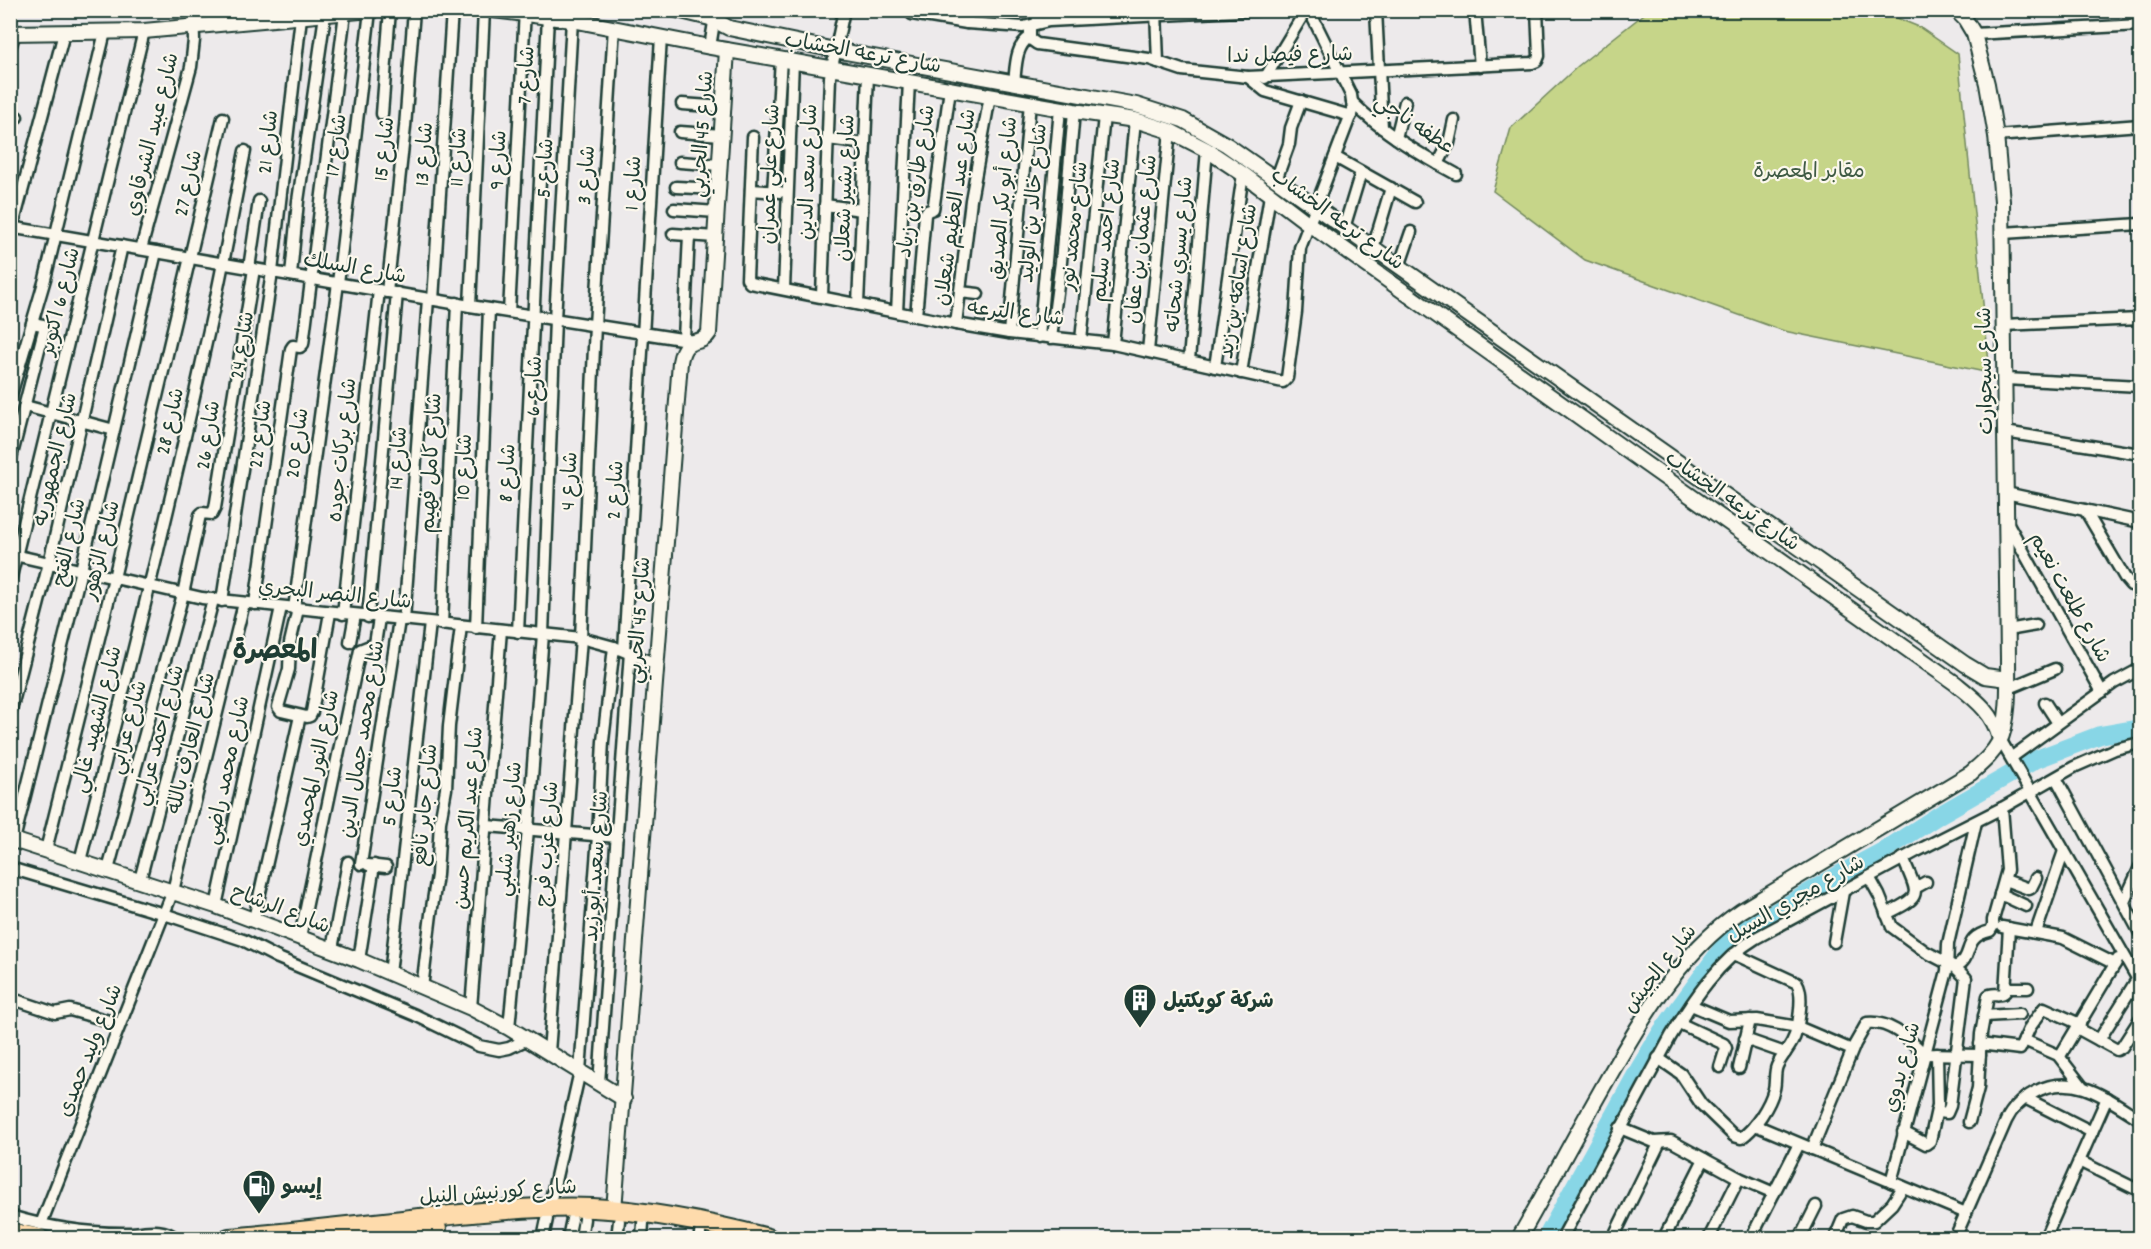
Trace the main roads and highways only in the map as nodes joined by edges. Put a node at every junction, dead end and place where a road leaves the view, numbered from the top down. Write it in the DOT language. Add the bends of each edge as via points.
graph roads {
  1 [pos="548,1213"];
  2 [pos="616,1223"];
  3 [pos="40,1231"];
  4 [pos="643,1231"];
  5 [pos="10,1232"];
  6 [pos="700,1236"];
  7 [pos="229,1239"];
  8 [pos="352,1239"];
  9 [pos="726,1239"];
  10 [pos="768,1239"];
  1 -- 2 [label="highway, شارع كورنيش النيل"];
  1 -- 2 [label="highway, شارع كورنيش النيل"];
  1 -- 7 [label="highway, شارع كورنيش النيل" via="473,1213"];
  1 -- 8 [label="highway, شارع كورنيش النيل"];
  2 -- 4 [label="highway, شارع كورنيش النيل"];
  2 -- 10 [label="highway, شارع كورنيش النيل" via="693,1220"];
  3 -- 5 [label="highway"];
  4 -- 6 [label="highway, شارع كورنيش النيل"];
  6 -- 9 [label="highway, شارع كورنيش النيل"];
}
